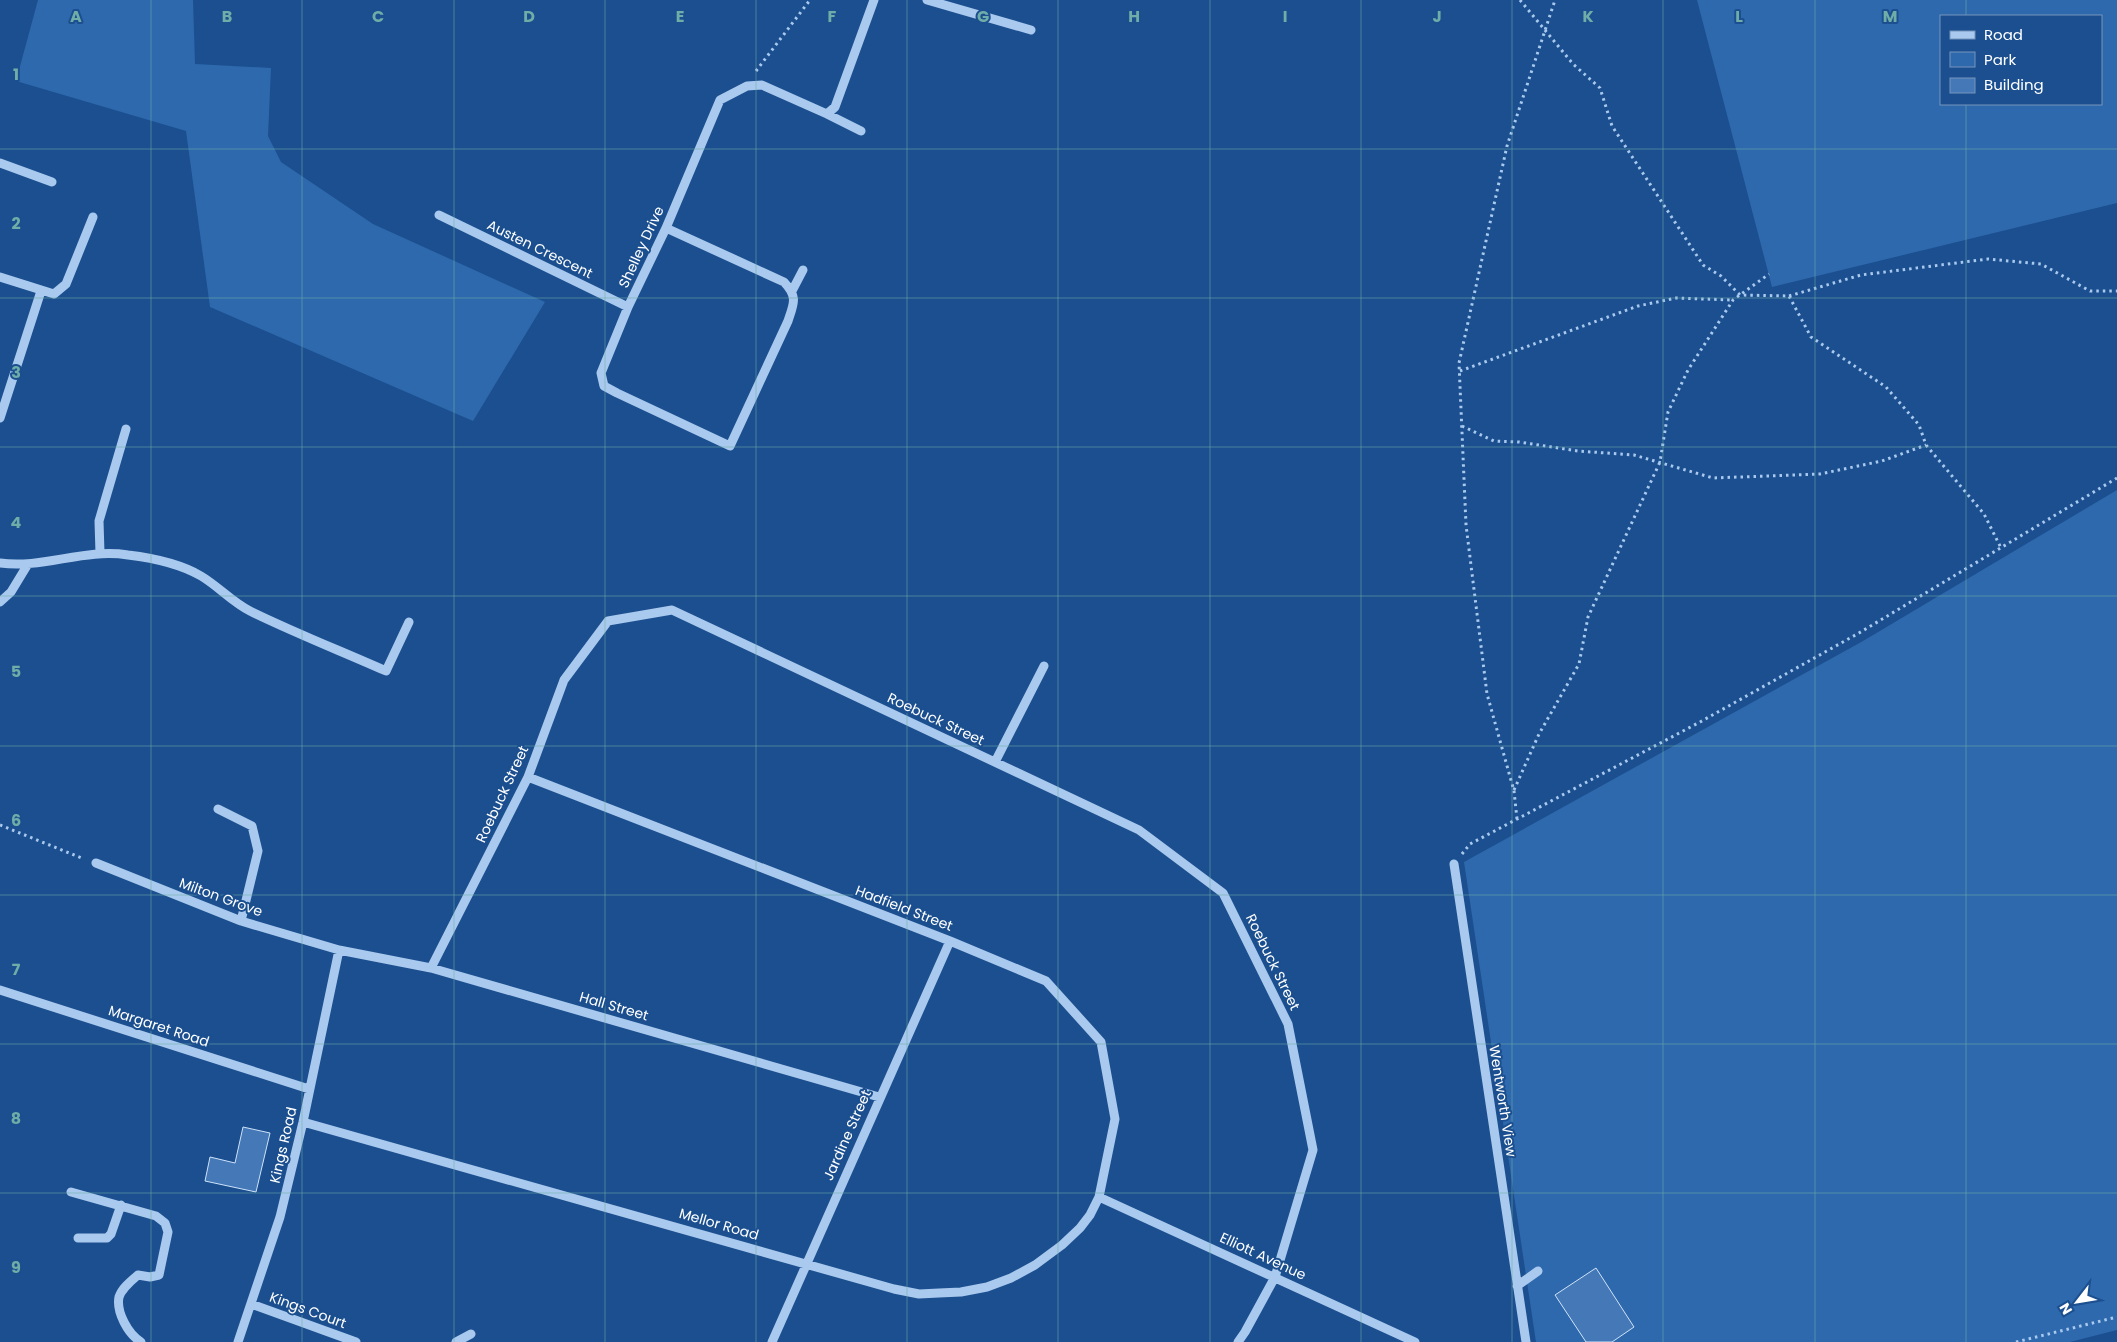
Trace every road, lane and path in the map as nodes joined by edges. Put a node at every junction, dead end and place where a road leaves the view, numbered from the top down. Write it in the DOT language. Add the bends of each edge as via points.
graph roads {
  1 [pos="810,0"];
  2 [pos="874,0"];
  3 [pos="928,0"];
  4 [pos="1520,0"];
  5 [pos="1555,0"];
  6 [pos="1545,29"];
  7 [pos="1031,30"];
  8 [pos="753,74"];
  9 [pos="827,114"];
  10 [pos="861,131"];
  11 [pos="0,163"];
  12 [pos="52,182"];
  13 [pos="439,216"];
  14 [pos="93,217"];
  15 [pos="666,228"];
  16 [pos="803,270"];
  17 [pos="1769,274"];
  18 [pos="0,277"];
  19 [pos="41,291"];
  20 [pos="792,291"];
  21 [pos="2117,291"];
  22 [pos="1740,295"];
  23 [pos="1789,296"];
  24 [pos="1733,300"];
  25 [pos="628,307"];
  26 [pos="1460,371"];
  27 [pos="0,418"];
  28 [pos="1462,426"];
  29 [pos="126,429"];
  30 [pos="1926,445"];
  31 [pos="1660,462"];
  32 [pos="2117,478"];
  33 [pos="2001,548"];
  34 [pos="100,553"];
  35 [pos="0,563"];
  36 [pos="28,564"];
  37 [pos="0,602"];
  38 [pos="409,622"];
  39 [pos="1044,666"];
  40 [pos="995,762"];
  41 [pos="528,777"];
  42 [pos="1514,791"];
  43 [pos="218,809"];
  44 [pos="1517,819"];
  45 [pos="0,826"];
  46 [pos="96,864"];
  47 [pos="1454,864"];
  48 [pos="241,921"];
  49 [pos="950,941"];
  50 [pos="339,950"];
  51 [pos="431,968"];
  52 [pos="0,990"];
  53 [pos="309,1089"];
  54 [pos="879,1097"];
  55 [pos="303,1122"];
  56 [pos="70,1192"];
  57 [pos="1099,1197"];
  58 [pos="121,1205"];
  59 [pos="78,1238"];
  60 [pos="806,1263"];
  61 [pos="1538,1271"];
  62 [pos="1275,1277"];
  63 [pos="1517,1286"];
  64 [pos="251,1304"];
  65 [pos="2117,1317"];
  66 [pos="471,1334"];
  67 [pos="140,1342"];
  68 [pos="238,1342"];
  69 [pos="356,1342"];
  70 [pos="456,1342"];
  71 [pos="772,1342"];
  72 [pos="1238,1342"];
  73 [pos="1415,1342"];
  74 [pos="1526,1342"];
  75 [pos="2016,1342"];
  1 -- 8 [label="path"];
  2 -- 9 [label="street" via="835,108"];
  3 -- 7 [label="street"];
  4 -- 6 [label="path"];
  5 -- 6 [label="path"];
  6 -- 22 [label="path" via="1573,64 1600,88 1612,126 1703,265 1721,276"];
  6 -- 26 [label="path" via="1507,146"];
  9 -- 10 [label="street, Shelley Drive"];
  9 -- 15 [label="street, Shelley Drive" via="762,85 747,86 720,100"];
  11 -- 12 [label="street"];
  13 -- 25 [label="street, Austen Crescent"];
  14 -- 19 [label="street" via="66,284 54,294"];
  15 -- 20 [label="street" via="784,282"];
  15 -- 25 [label="street, Shelley Drive"];
  16 -- 20 [label="street"];
  17 -- 22 [label="path"];
  18 -- 19 [label="street"];
  19 -- 27 [label="street"];
  20 -- 25 [label="street, Shelley Drive" via="794,302 788,321 730,446 604,386 601,373"];
  21 -- 23 [label="path" via="2090,291 2040,264 1988,259 1861,275"];
  22 -- 23 [label="path"];
  22 -- 24 [label="path"];
  23 -- 30 [label="path" via="1811,337 1886,387 1919,425"];
  24 -- 26 [label="path" via="1676,298 1638,306"];
  24 -- 31 [label="path" via="1688,370 1668,412"];
  26 -- 28 [label="path"];
  28 -- 31 [label="path" via="1494,441 1634,455"];
  28 -- 42 [label="path" via="1466,525 1487,694"];
  29 -- 34 [label="street" via="99,521"];
  30 -- 31 [label="path" via="1882,461 1820,474 1713,478"];
  30 -- 33 [label="path" via="1984,514"];
  31 -- 42 [label="path" via="1588,617 1579,664 1539,734"];
  32 -- 33 [label="path"];
  33 -- 44 [label="path" via="1759,689"];
  34 -- 36 [label="street"];
  34 -- 38 [label="street" via="135,556 186,568 248,610 386,671"];
  35 -- 36 [label="street"];
  36 -- 37 [label="street" via="12,592"];
  39 -- 40 [label="street"];
  40 -- 41 [label="street, Roebuck Street" via="672,610 608,621 564,680"];
  40 -- 62 [label="street, Roebuck Street" via="1139,830 1223,893 1288,1024 1313,1150"];
  41 -- 49 [label="street, Hadfield Street"];
  41 -- 51 [label="street, Roebuck Street"];
  42 -- 44 [label="path"];
  43 -- 48 [label="street" via="252,826 258,851"];
  44 -- 47 [label="path" via="1470,844"];
  45 -- 46 [label="path"];
  46 -- 48 [label="street, Milton Grove"];
  47 -- 63 [label="street, Wentworth View"];
  48 -- 50 [label="street, Milton Grove"];
  49 -- 54 [label="street, Jardine Street"];
  49 -- 57 [label="street, Hadfield Street" via="1046,981 1101,1042 1114,1119"];
  50 -- 51 [label="street, Hall Street"];
  50 -- 53 [label="street, Kings Road"];
  51 -- 54 [label="street, Hall Street"];
  52 -- 53 [label="street, Margaret Road"];
  53 -- 55 [label="street, Kings Road"];
  54 -- 60 [label="street, Jardine Street"];
  55 -- 60 [label="street, Mellor Road"];
  55 -- 64 [label="street, Kings Road" via="280,1217"];
  56 -- 58 [label="street"];
  57 -- 60 [label="street, Mellor Road" via="1090,1215 1062,1245 1035,1265 1011,1278 961,1292 919,1294 894,1290"];
  57 -- 62 [label="street, Elliott Avenue"];
  58 -- 59 [label="street" via="107,1238"];
  58 -- 67 [label="street" via="156,1216 168,1232 159,1275 138,1276 120,1296 120,1315"];
  60 -- 71 [label="street, Jardine Street"];
  61 -- 63 [label="street"];
  62 -- 72 [label="street, Roebuck Street"];
  62 -- 73 [label="street, Elliott Avenue"];
  63 -- 74 [label="street, Wentworth View"];
  64 -- 68 [label="street, Kings Road"];
  64 -- 69 [label="street, Kings Court"];
  65 -- 75 [label="path"];
  66 -- 70 [label="street"];
}
